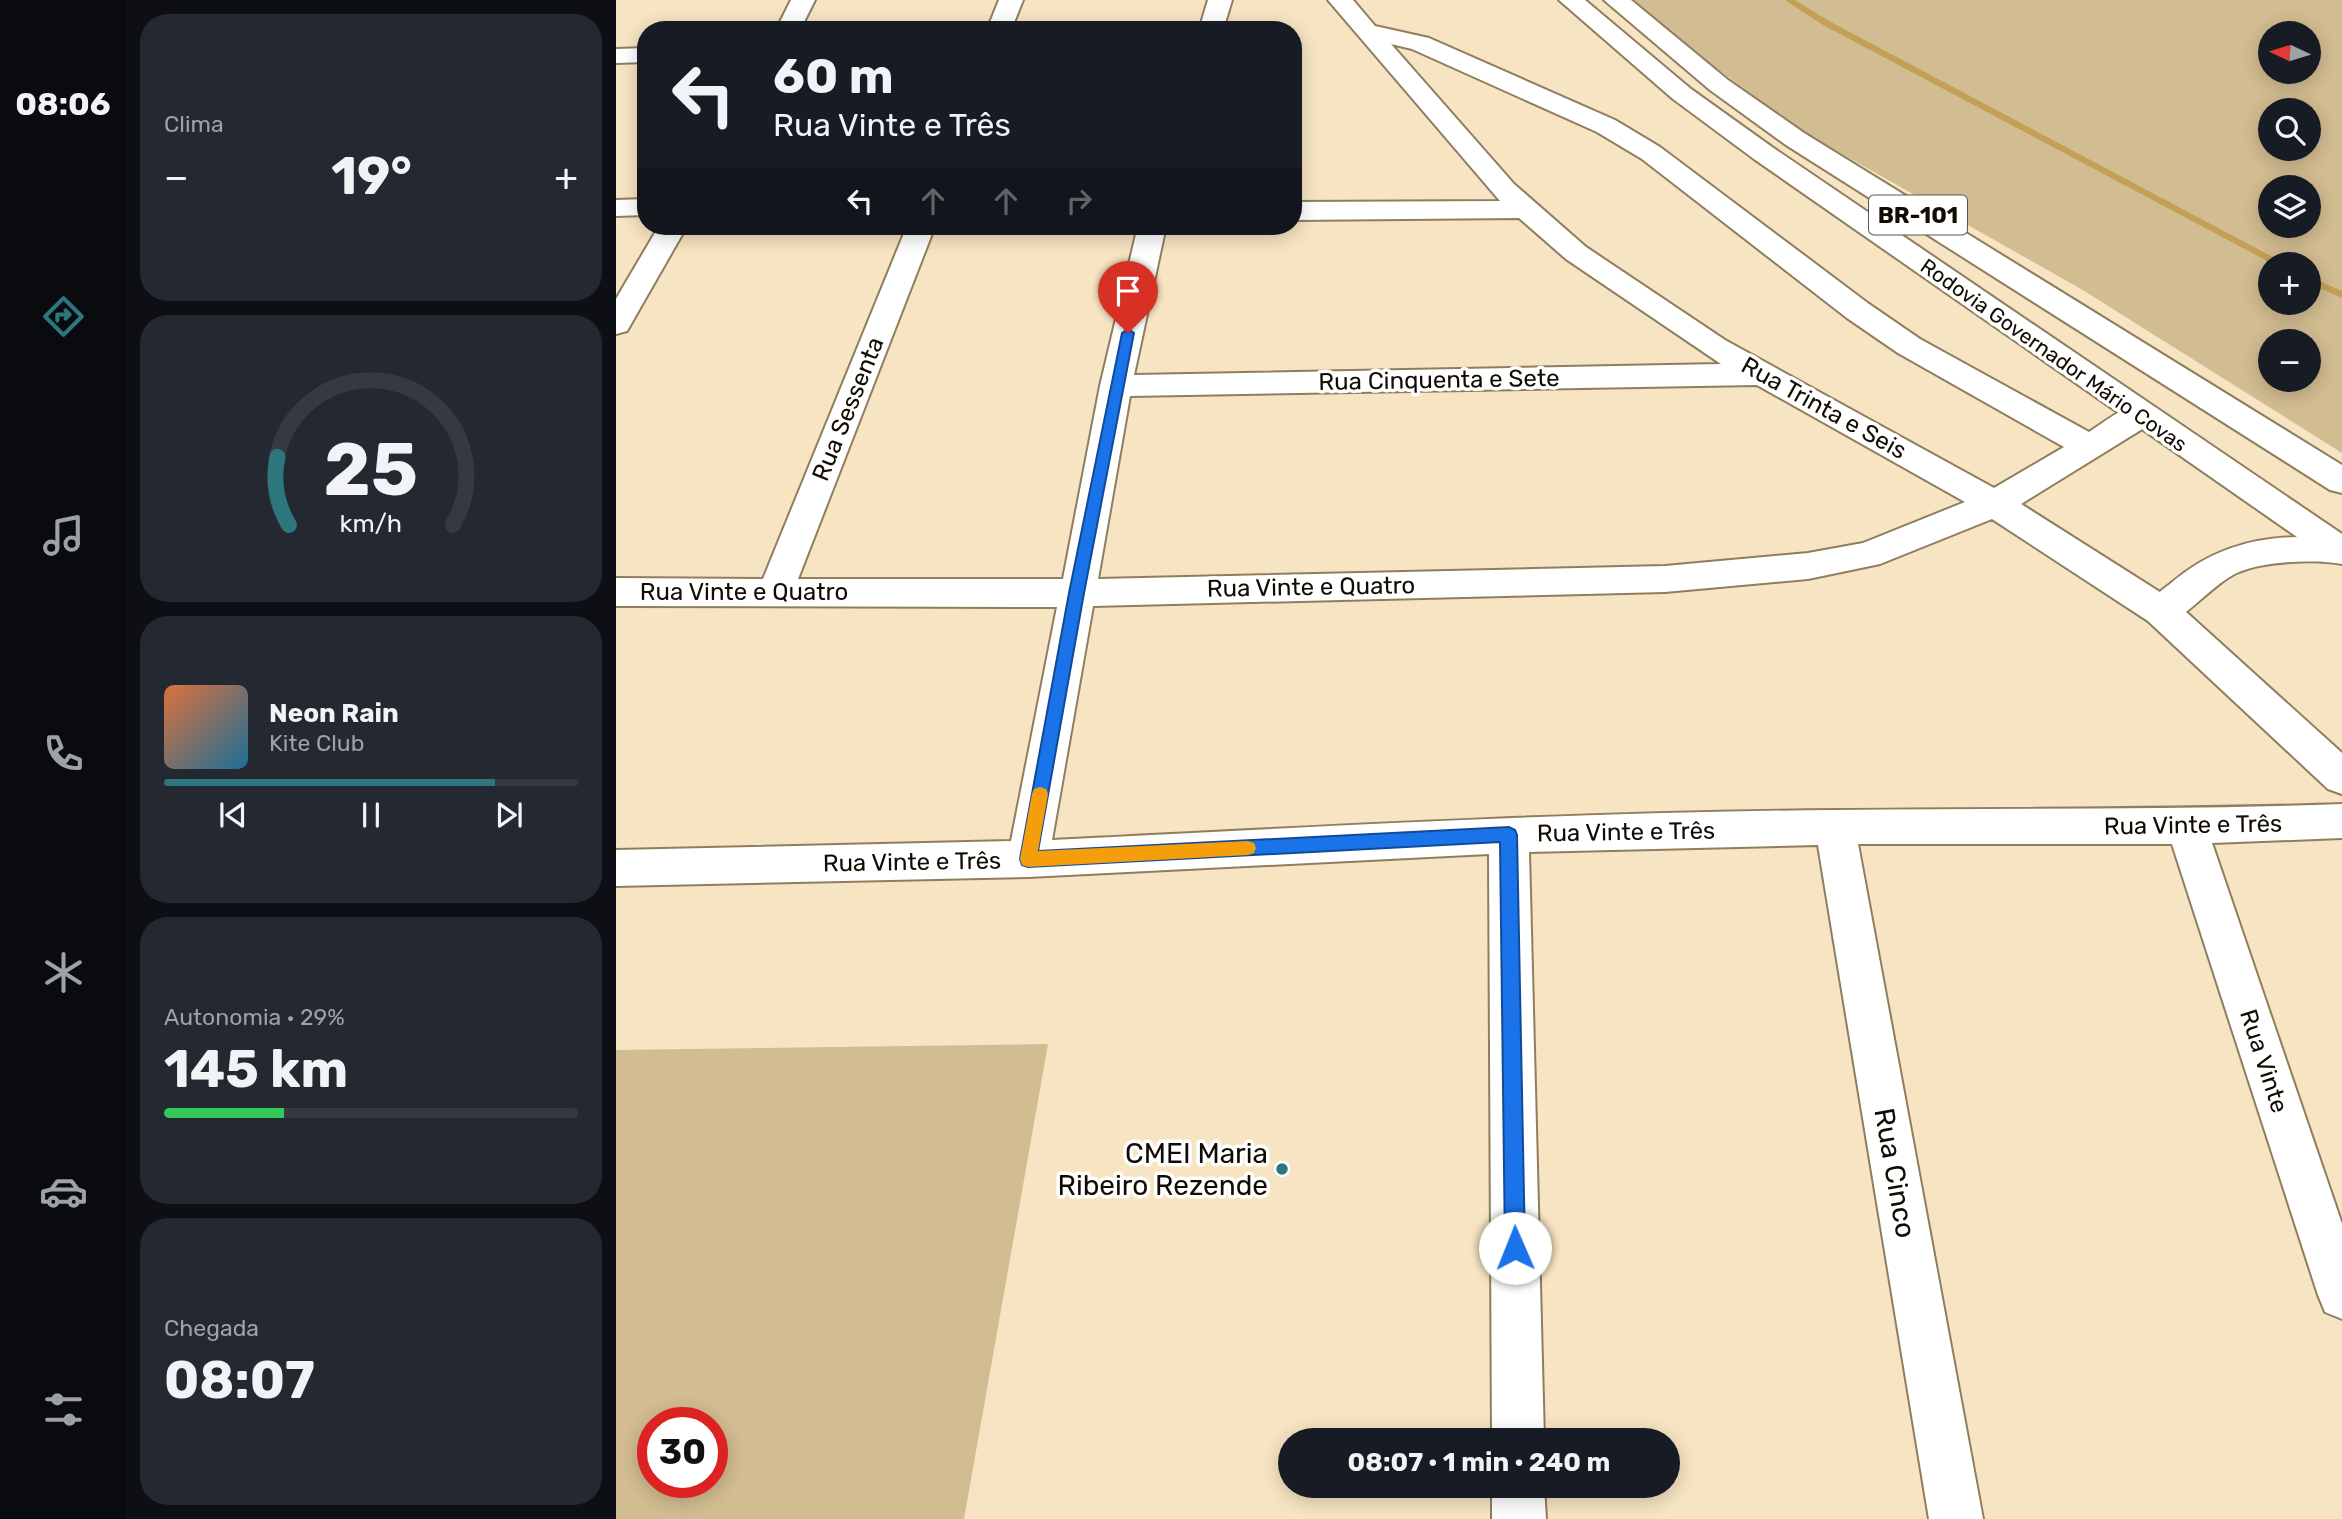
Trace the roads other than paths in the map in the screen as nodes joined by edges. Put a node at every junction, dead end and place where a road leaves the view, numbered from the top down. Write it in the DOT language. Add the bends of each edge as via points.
graph roads {
  1 [pos="803,0"];
  2 [pos="1011,0"];
  3 [pos="1220,0"];
  4 [pos="1340,0"];
  5 [pos="1571,0"];
  6 [pos="1616,0"];
  7 [pos="792,21"];
  8 [pos="1003,21"];
  9 [pos="1214,21"];
  10 [pos="1366,31"];
  11 [pos="637,55"];
  12 [pos="616,56"];
  13 [pos="637,207"];
  14 [pos="616,208"];
  15 [pos="1526,209"];
  16 [pos="1302,211"];
  17 [pos="668,235"];
  18 [pos="917,235"];
  19 [pos="1150,235"];
  20 [pos="616,324"];
  21 [pos="1762,374"];
  22 [pos="1116,386"];
  23 [pos="2233,410"];
  24 [pos="2141,415"];
  25 [pos="2089,446"];
  26 [pos="2342,481"];
  27 [pos="1995,504"];
  28 [pos="2341,551"];
  29 [pos="616,592"];
  30 [pos="775,593"];
  31 [pos="1076,593"];
  32 [pos="2161,611"];
  33 [pos="2342,777"];
  34 [pos="2342,821"];
  35 [pos="1835,827"];
  36 [pos="2186,827"];
  37 [pos="1509,835"];
  38 [pos="1028,859"];
  39 [pos="616,868"];
  40 [pos="2342,1295"];
  41 [pos="1518,1428"];
  42 [pos="1518,1498"];
  43 [pos="1519,1519"];
  44 [pos="1956,1519"];
  1 -- 7 [label="main road"];
  2 -- 8 [label="main road"];
  3 -- 9 [label="main road"];
  4 -- 10 [label="main road, Rua Trinta e Seis"];
  5 -- 24 [label="main road, Rodovia Governador Mário Covas / BR-101" via="1702,109"];
  6 -- 23 [label="main road, Rodovia Governador Mário Covas / BR-101" via="1719,85 1796,139"];
  10 -- 15 [label="main road, Rua Trinta e Seis" via="1504,190"];
  10 -- 25 [label="main road" via="1419,43 1606,126 1650,153 1909,346"];
  11 -- 12 [label="main road"];
  13 -- 14 [label="main road"];
  15 -- 16 [label="main road"];
  15 -- 21 [label="main road, Rua Trinta e Seis" via="1620,284"];
  17 -- 20 [label="main road"];
  18 -- 30 [label="main road, Rua Sessenta"];
  19 -- 22 [label="main road"];
  21 -- 22 [label="main road, Rua Cinquenta e Sete"];
  21 -- 27 [label="main road, Rua Trinta e Seis"];
  22 -- 31 [label="main road"];
  23 -- 24 [label="main road" via="2192,408"];
  23 -- 26 [label="main road, Rodovia Governador Mário Covas / BR-101"];
  24 -- 25 [label="main road, Rua Vinte e Quatro"];
  24 -- 28 [label="main road, Rodovia Governador Mário Covas / BR-101"];
  25 -- 27 [label="main road, Rua Vinte e Quatro"];
  27 -- 31 [label="main road, Rua Vinte e Quatro" via="1868,555 1744,573 1665,579"];
  27 -- 32 [label="main road, Rua Trinta e Seis"];
  28 -- 32 [label="main road" via="2248,555 2213,570"];
  29 -- 30 [label="main road, Rua Vinte e Quatro"];
  30 -- 31 [label="main road, Rua Vinte e Quatro"];
  31 -- 38 [label="main road"];
  32 -- 33 [label="main road, Rua Trinta e Seis"];
  34 -- 36 [label="main road, Rua Vinte e Três"];
  35 -- 36 [label="main road, Rua Vinte e Três"];
  35 -- 37 [label="main road, Rua Vinte e Três"];
  35 -- 44 [label="main road, Rua Cinco"];
  36 -- 40 [label="main road, Rua Vinte"];
  37 -- 38 [label="main road, Rua Vinte e Três"];
  37 -- 41 [label="main road"];
  38 -- 39 [label="main road, Rua Vinte e Três"];
  42 -- 43 [label="main road"];
}
